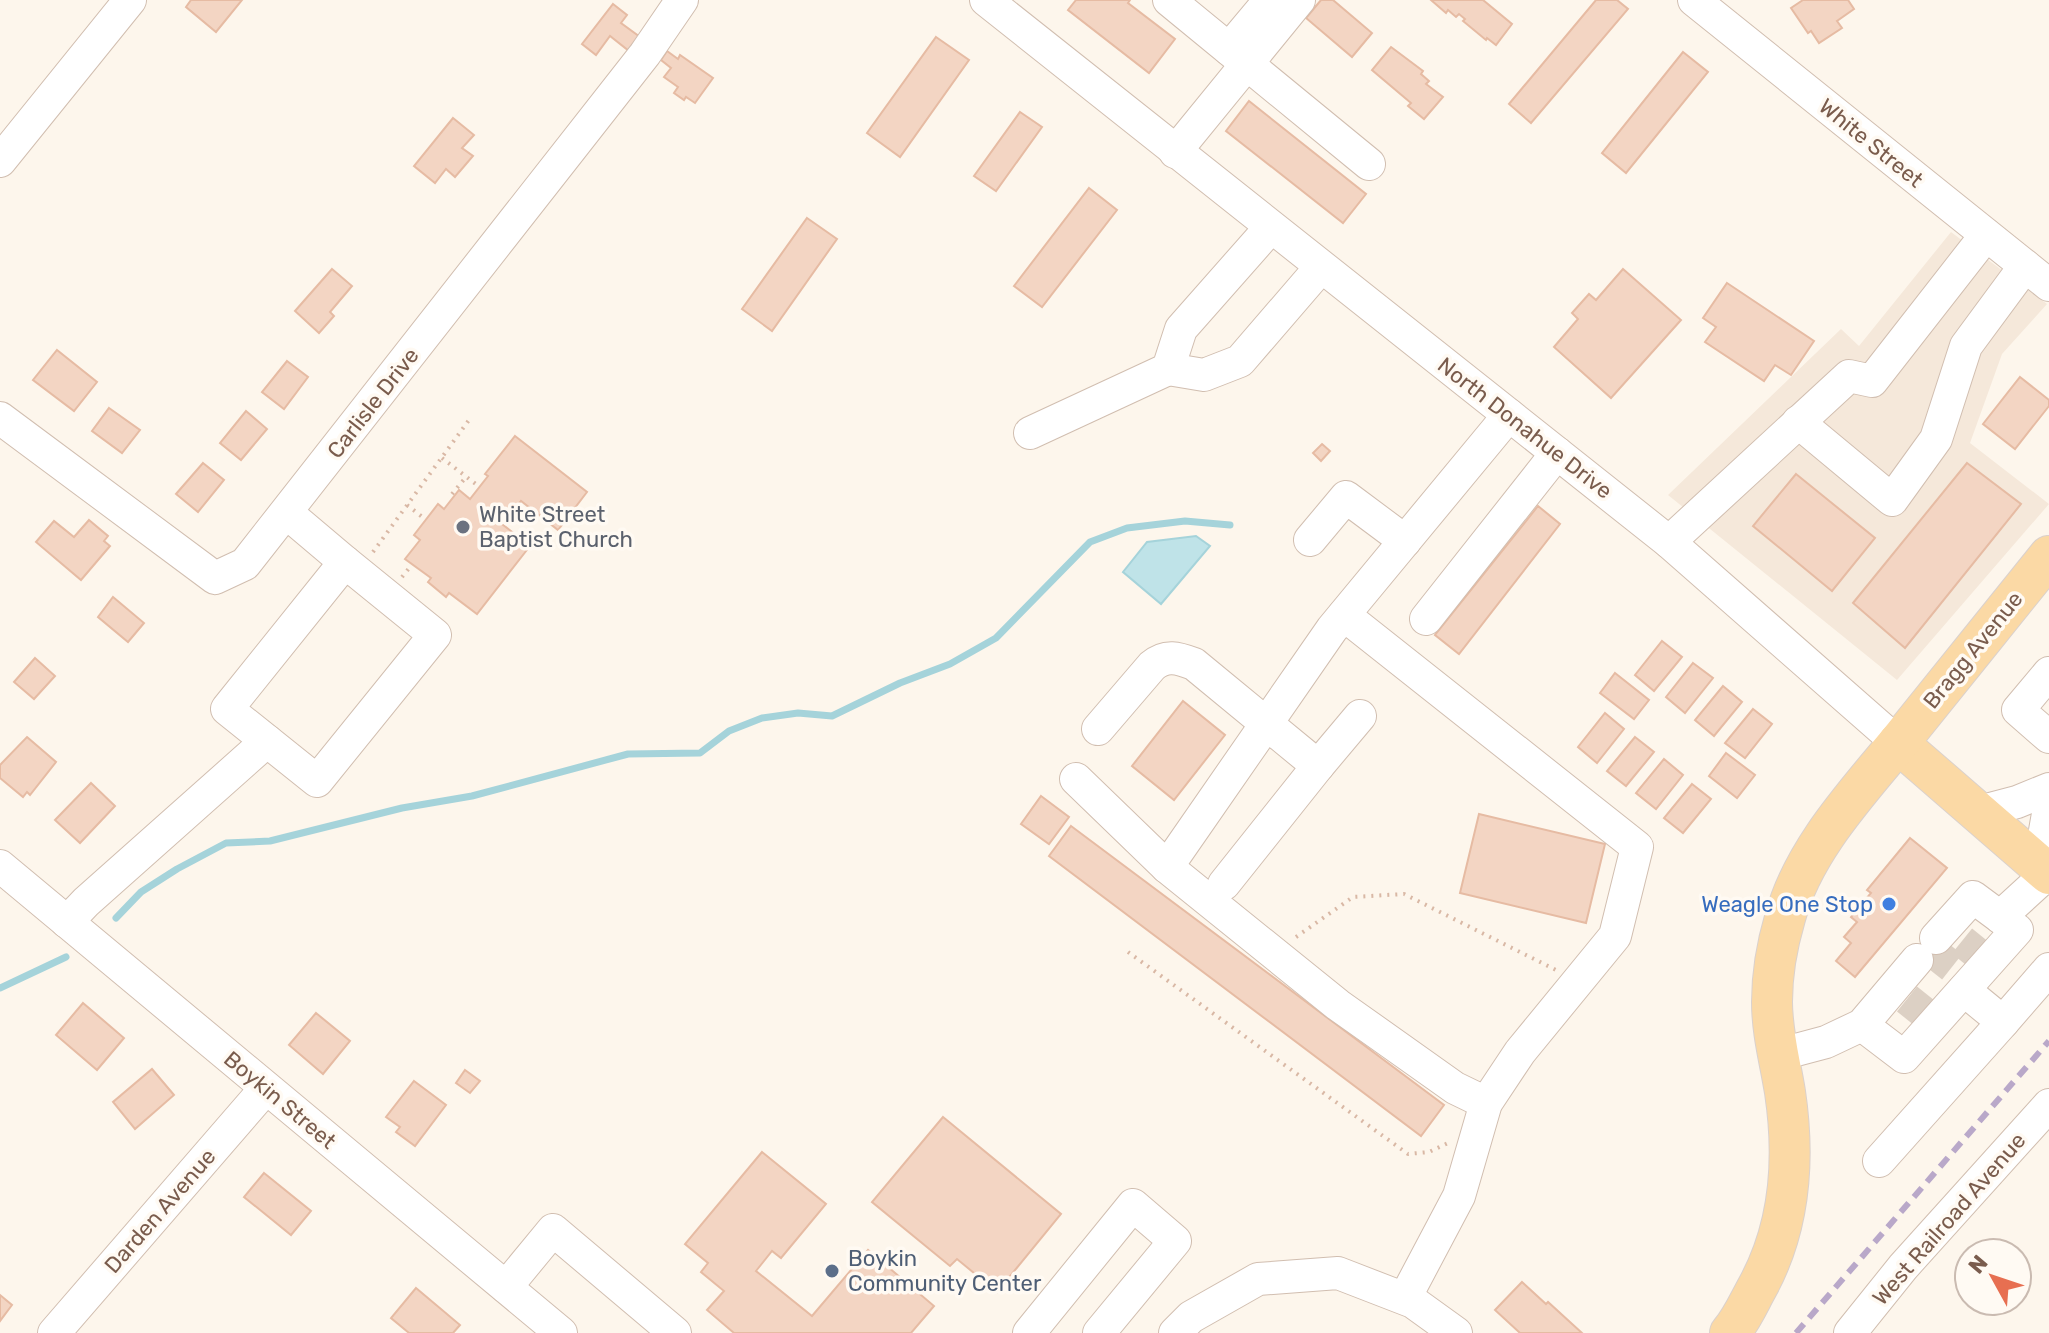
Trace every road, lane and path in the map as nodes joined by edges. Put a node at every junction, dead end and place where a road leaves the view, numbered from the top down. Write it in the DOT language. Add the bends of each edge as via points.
graph roads {
  1 [pos="130,0"];
  2 [pos="682,0"];
  3 [pos="1169,0"];
  4 [pos="1694,0"];
  5 [pos="1005,6"];
  6 [pos="1278,6"];
  7 [pos="1238,56"];
  8 [pos="1175,152"];
  9 [pos="0,161"];
  10 [pos="1369,164"];
  11 [pos="1271,227"];
  12 [pos="1986,235"];
  13 [pos="1321,267"];
  14 [pos="2037,275"];
  15 [pos="1168,369"];
  16 [pos="1509,415"];
  17 [pos="0,418"];
  18 [pos="469,420"];
  19 [pos="1798,422"];
  20 [pos="1030,433"];
  21 [pos="1557,453"];
  22 [pos="442,458"];
  23 [pos="466,476"];
  24 [pos="477,485"];
  25 [pos="452,494"];
  26 [pos="407,505"];
  27 [pos="287,513"];
  28 [pos="425,519"];
  29 [pos="1310,540"];
  30 [pos="1405,541"];
  31 [pos="1669,542"];
  32 [pos="2049,556"];
  33 [pos="356,561"];
  34 [pos="1344,615"];
  35 [pos="1426,619"];
  36 [pos="2049,673"];
  37 [pos="1360,716"];
  38 [pos="1265,725"];
  39 [pos="1098,729"];
  40 [pos="2049,737"];
  41 [pos="267,741"];
  42 [pos="1898,743"];
  43 [pos="1318,766"];
  44 [pos="1076,779"];
  45 [pos="2049,789"];
  46 [pos="2049,808"];
  47 [pos="1979,812"];
  48 [pos="0,866"];
  49 [pos="1167,867"];
  50 [pos="2045,871"];
  51 [pos="1224,884"];
  52 [pos="2000,917"];
  53 [pos="67,922"];
  54 [pos="1128,952"];
  55 [pos="1280,958"];
  56 [pos="2049,969"];
  57 [pos="1941,977"];
  58 [pos="1578,981"];
  59 [pos="2003,1022"];
  60 [pos="1862,1025"];
  61 [pos="1777,1055"];
  62 [pos="266,1088"];
  63 [pos="2049,1105"];
  64 [pos="1484,1111"];
  65 [pos="1879,1161"];
  66 [pos="506,1287"];
  67 [pos="1405,1298"];
  68 [pos="54,1333"];
  69 [pos="561,1333"];
  70 [pos="675,1333"];
  71 [pos="1029,1333"];
  72 [pos="1099,1333"];
  73 [pos="1175,1333"];
  74 [pos="1456,1333"];
  75 [pos="1730,1333"];
  76 [pos="1850,1333"];
  1 -- 9 [label="street"];
  2 -- 27 [label="street, Carlisle Drive"];
  3 -- 7 [label="street"];
  4 -- 12 [label="street, White Street"];
  5 -- 8 [label="street, North Donahue Drive"];
  6 -- 7 [label="street"];
  7 -- 8 [label="street"];
  7 -- 10 [label="street"];
  8 -- 11 [label="street, North Donahue Drive"];
  11 -- 13 [label="street, North Donahue Drive"];
  11 -- 15 [label="street" via="1181,329"];
  12 -- 14 [label="street, White Street"];
  12 -- 19 [label="street" via="1872,381 1849,376"];
  13 -- 15 [label="street" via="1240,361 1204,375"];
  13 -- 16 [label="street, North Donahue Drive"];
  14 -- 19 [label="street" via="1966,346 1936,439 1892,500"];
  15 -- 20 [label="street"];
  16 -- 21 [label="street, North Donahue Drive"];
  16 -- 30 [label="street"];
  17 -- 27 [label="street, Carlisle Drive" via="215,578 245,564"];
  18 -- 22 [label="path"];
  19 -- 31 [label="street"];
  21 -- 31 [label="street, North Donahue Drive"];
  21 -- 35 [label="street"];
  22 -- 23 [label="path"];
  22 -- 26 [label="path"];
  23 -- 24 [label="path"];
  23 -- 25 [label="path"];
  26 -- 28 [label="path"];
  26 -- 33 [label="path"];
  27 -- 33 [label="street"];
  29 -- 30 [label="street" via="1346,497"];
  30 -- 34 [label="street"];
  31 -- 42 [label="street, North Donahue Drive"];
  32 -- 42 [label="main road, Bragg Avenue"];
  33 -- 41 [label="street" via="227,709"];
  33 -- 41 [label="street" via="435,635 317,781"];
  34 -- 38 [label="street"];
  34 -- 58 [label="street" via="1637,847 1615,936"];
  36 -- 40 [label="street" via="2018,710"];
  37 -- 43 [label="street"];
  38 -- 39 [label="street" via="1194,664 1177,658 1152,666"];
  38 -- 43 [label="street"];
  38 -- 49 [label="street"];
  41 -- 53 [label="street"];
  42 -- 47 [label="main road, North Donahue Drive"];
  42 -- 61 [label="main road, Bragg Avenue" via="1822,841 1785,914 1772,1000"];
  43 -- 51 [label="street"];
  44 -- 49 [label="street"];
  45 -- 47 [label="street"];
  46 -- 50 [label="street"];
  47 -- 50 [label="main road, North Donahue Drive"];
  48 -- 53 [label="street, Boykin Street"];
  49 -- 55 [label="street"];
  50 -- 52 [label="street"];
  52 -- 57 [label="street" via="2017,930"];
  52 -- 57 [label="street" via="1973,897"];
  53 -- 62 [label="street, Boykin Street"];
  54 -- 64 [label="path" via="1408,1154 1453,1141"];
  55 -- 58 [label="path" via="1298,934 1353,897 1404,894"];
  55 -- 64 [label="street"];
  56 -- 59 [label="street"];
  57 -- 59 [label="street"];
  57 -- 60 [label="street"];
  57 -- 60 [label="street" via="1904,1057"];
  58 -- 64 [label="street" via="1520,1052"];
  59 -- 65 [label="street"];
  60 -- 61 [label="street" via="1826,1042"];
  61 -- 75 [label="main road, Bragg Avenue" via="1792,1159 1787,1209 1769,1266"];
  62 -- 66 [label="street, Boykin Street"];
  62 -- 68 [label="street, Darden Avenue"];
  63 -- 76 [label="street, West Railroad Avenue"];
  64 -- 67 [label="street" via="1459,1196"];
  66 -- 69 [label="street, Boykin Street"];
  66 -- 70 [label="street" via="553,1230"];
  67 -- 73 [label="street" via="1338,1273 1258,1279 1191,1317"];
  67 -- 74 [label="street"];
  71 -- 72 [label="street" via="1133,1205 1175,1241"];
}
